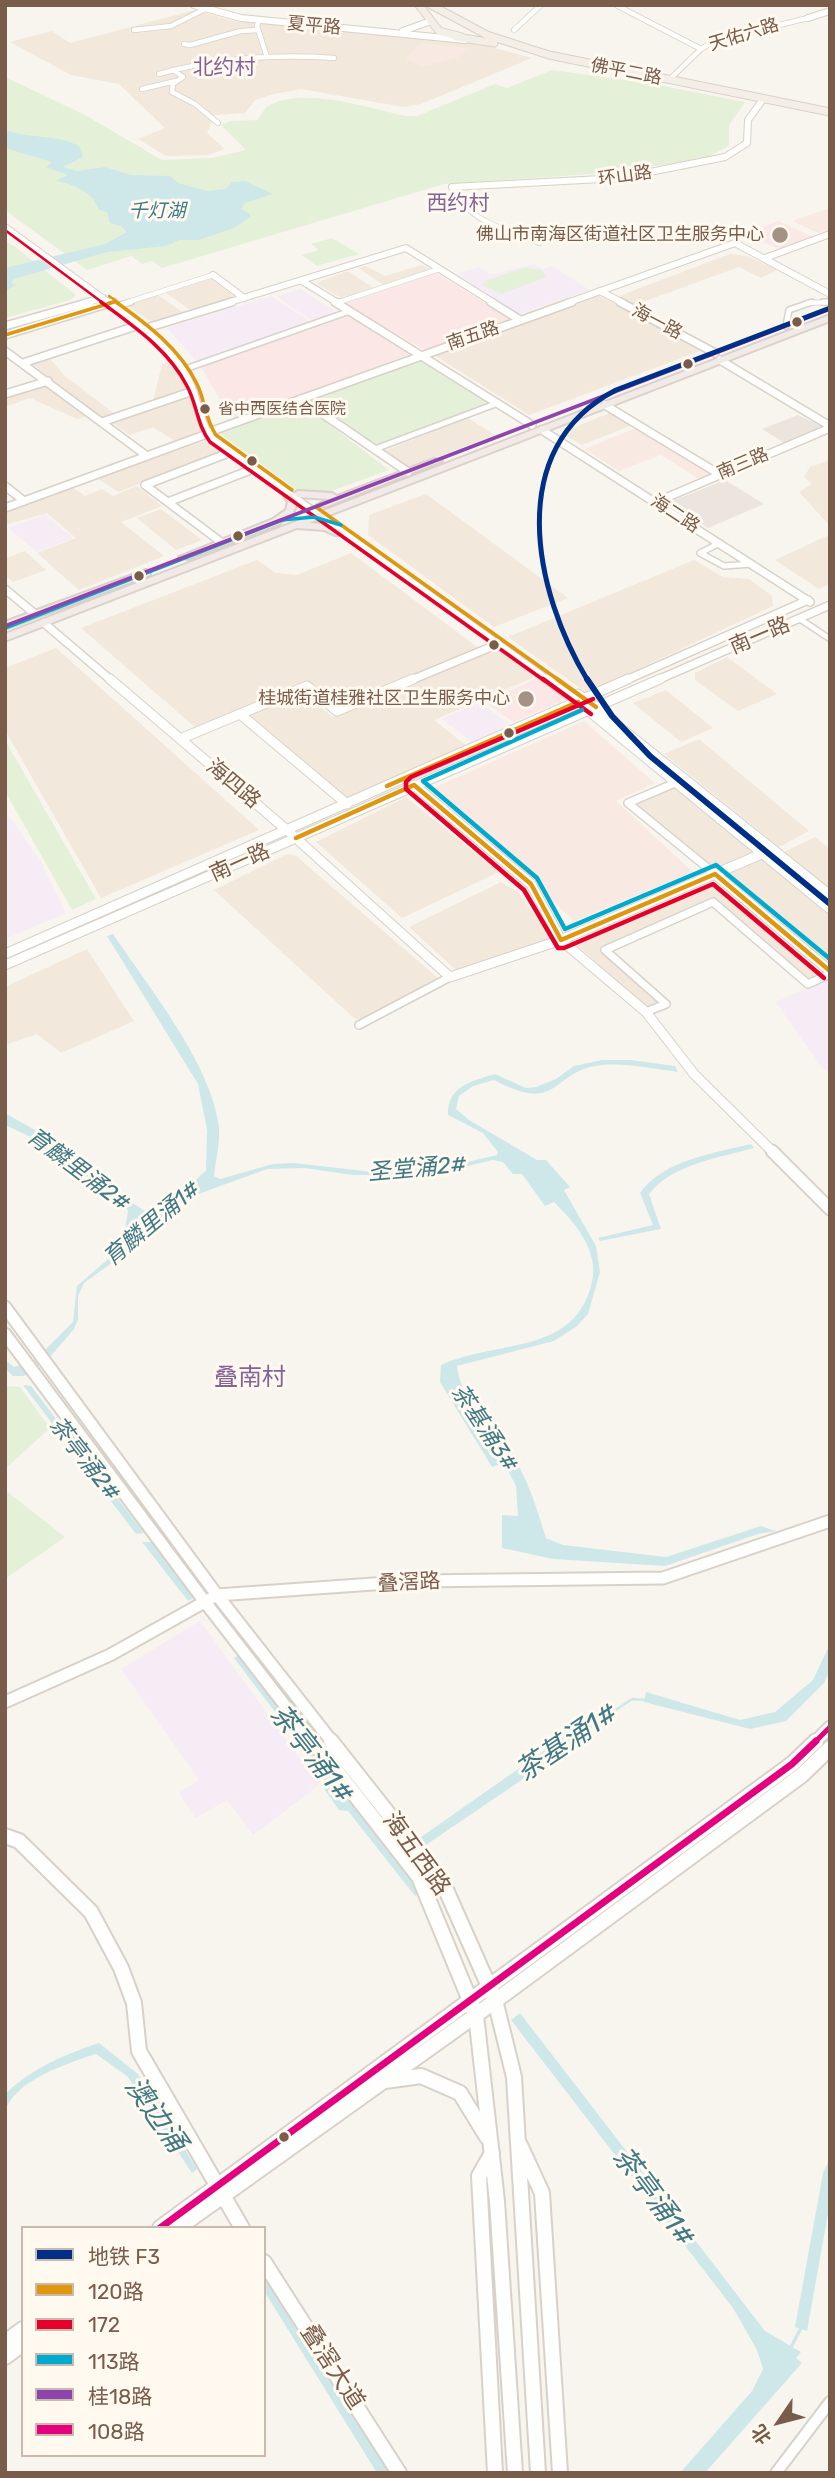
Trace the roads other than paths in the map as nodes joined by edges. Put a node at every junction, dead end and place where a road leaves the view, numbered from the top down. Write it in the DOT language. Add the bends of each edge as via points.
graph roads {
  1 [pos="194,5"];
  2 [pos="419,5"];
  3 [pos="541,5"];
  4 [pos="616,5"];
  5 [pos="431,6"];
  6 [pos="205,9"];
  7 [pos="830,11"];
  8 [pos="808,18"];
  9 [pos="259,20"];
  10 [pos="453,20"];
  11 [pos="431,21"];
  12 [pos="134,30"];
  13 [pos="258,30"];
  14 [pos="514,30"];
  15 [pos="393,33"];
  16 [pos="456,37"];
  17 [pos="473,40"];
  18 [pos="184,44"];
  19 [pos="701,48"];
  20 [pos="266,54"];
  21 [pos="334,58"];
  22 [pos="173,70"];
  23 [pos="159,74"];
  24 [pos="669,80"];
  25 [pos="176,81"];
  26 [pos="142,89"];
  27 [pos="761,102"];
  28 [pos="830,114"];
  29 [pos="218,123"];
  30 [pos="452,187"];
  31 [pos="6,222"];
  32 [pos="830,234"];
  33 [pos="539,243"];
  34 [pos="765,258"];
  35 [pos="439,270"];
  36 [pos="70,271"];
  37 [pos="213,275"];
  38 [pos="302,281"];
  39 [pos="89,288"];
  40 [pos="600,291"];
  41 [pos="830,294"];
  42 [pos="244,298"];
  43 [pos="113,302"];
  44 [pos="830,302"];
  45 [pos="337,303"];
  46 [pos="82,304"];
  47 [pos="90,309"];
  48 [pos="830,309"];
  49 [pos="350,311"];
  50 [pos="830,318"];
  51 [pos="520,320"];
  52 [pos="139,325"];
  53 [pos="5,326"];
  54 [pos="786,326"];
  55 [pos="150,327"];
  56 [pos="5,335"];
  57 [pos="5,351"];
  58 [pos="420,355"];
  59 [pos="717,356"];
  60 [pos="23,363"];
  61 [pos="188,368"];
  62 [pos="48,380"];
  63 [pos="193,391"];
  64 [pos="5,394"];
  65 [pos="301,399"];
  66 [pos="498,403"];
  67 [pos="605,405"];
  68 [pos="102,422"];
  69 [pos="532,425"];
  70 [pos="830,427"];
  71 [pos="542,430"];
  72 [pos="209,432"];
  73 [pos="375,449"];
  74 [pos="231,452"];
  75 [pos="147,456"];
  76 [pos="253,469"];
  77 [pos="408,472"];
  78 [pos="719,474"];
  79 [pos="5,486"];
  80 [pos="293,493"];
  81 [pos="352,498"];
  82 [pos="24,501"];
  83 [pos="168,502"];
  84 [pos="656,502"];
  85 [pos="5,508"];
  86 [pos="317,511"];
  87 [pos="279,525"];
  88 [pos="343,531"];
  89 [pos="221,542"];
  90 [pos="720,543"];
  91 [pos="752,564"];
  92 [pos="5,589"];
  93 [pos="808,600"];
  94 [pos="826,607"];
  95 [pos="35,614"];
  96 [pos="800,619"];
  97 [pos="44,623"];
  98 [pos="5,626"];
  99 [pos="5,638"];
  100 [pos="830,639"];
  101 [pos="498,645"];
  102 [pos="582,701"];
  103 [pos="592,709"];
  104 [pos="240,714"];
  105 [pos="180,739"];
  106 [pos="675,783"];
  107 [pos="414,785"];
  108 [pos="348,804"];
  109 [pos="288,831"];
  110 [pos="296,838"];
  111 [pos="773,849"];
  112 [pos="762,854"];
  113 [pos="715,874"];
  114 [pos="830,895"];
  115 [pos="830,909"];
  116 [pos="561,940"];
  117 [pos="5,954"];
  118 [pos="5,965"];
  119 [pos="830,972"];
  120 [pos="450,977"];
  121 [pos="646,1012"];
  122 [pos="359,1025"];
  123 [pos="830,1209"];
  124 [pos="5,1307"];
  125 [pos="5,1334"];
  126 [pos="830,1521"];
  127 [pos="217,1595"];
  128 [pos="205,1602"];
  129 [pos="5,1702"];
  130 [pos="830,1727"];
  131 [pos="830,1748"];
  132 [pos="5,1836"];
  133 [pos="497,1989"];
  134 [pos="470,2000"];
  135 [pos="476,2015"];
  136 [pos="382,2081"];
  137 [pos="518,2141"];
  138 [pos="491,2148"];
  139 [pos="219,2191"];
  140 [pos="163,2226"];
  141 [pos="180,2226"];
  142 [pos="241,2226"];
  143 [pos="266,2265"];
  144 [pos="21,2330"];
  145 [pos="5,2342"];
  146 [pos="21,2345"];
  147 [pos="5,2357"];
  148 [pos="830,2402"];
  149 [pos="400,2473"];
  150 [pos="495,2473"];
  151 [pos="515,2473"];
  152 [pos="538,2473"];
  153 [pos="560,2473"];
  154 [pos="776,2473"];
  1 -- 6 [label="main road, 夏平路"];
  2 -- 11 [label="main road"];
  3 -- 14 [label="street"];
  4 -- 19 [label="street"];
  5 -- 10 [label="main road, 佛平二路"];
  6 -- 9 [label="main road, 夏平路"];
  6 -- 12 [label="street" via="172,27"];
  7 -- 8 [label="main road, 天佑六路"];
  8 -- 19 [label="street, 天佑六路"];
  9 -- 13 [label="street"];
  9 -- 15 [label="main road, 夏平路"];
  10 -- 16 [label="main road" via="472,32"];
  10 -- 24 [label="main road, 佛平二路" via="530,50"];
  11 -- 15 [label="main road, 夏平路"];
  11 -- 16 [label="main road" via="436,31"];
  13 -- 18 [label="street"];
  13 -- 20 [label="street"];
  15 -- 17 [label="main road, 夏平路"];
  16 -- 17 [label="main road, 佛平二路"];
  17 -- 27 [label="main road, 佛平二路"];
  19 -- 24 [label="street, 天佑六路"];
  20 -- 21 [label="street"];
  20 -- 22 [label="street"];
  22 -- 23 [label="street"];
  22 -- 25 [label="street" via="183,77"];
  24 -- 28 [label="main road, 佛平二路"];
  25 -- 26 [label="street"];
  25 -- 29 [label="street" via="172,92"];
  27 -- 28 [label="main road, 佛平二路"];
  27 -- 30 [label="main road, 环山路" via="748,120 747,143 725,157 620,178"];
  30 -- 33 [label="street" via="474,218"];
  31 -- 36 [label="main road"];
  32 -- 34 [label="main road"];
  34 -- 40 [label="main road, 南五路" via="735,243"];
  34 -- 41 [label="main road"];
  35 -- 38 [label="main road" via="406,248"];
  35 -- 45 [label="street"];
  35 -- 51 [label="main road"];
  36 -- 39 [label="main road"];
  36 -- 43 [label="main road"];
  37 -- 42 [label="main road"];
  37 -- 43 [label="street"];
  38 -- 42 [label="main road"];
  38 -- 45 [label="main road"];
  39 -- 43 [label="main road"];
  39 -- 46 [label="main road" via="90,296"];
  40 -- 51 [label="main road, 南五路"];
  40 -- 59 [label="main road, 海一路"];
  42 -- 55 [label="main road"];
  43 -- 46 [label="main road"];
  43 -- 47 [label="main road"];
  43 -- 47 [label="main road"];
  43 -- 52 [label="main road"];
  43 -- 55 [label="main road"];
  44 -- 54 [label="street" via="814,301 789,310"];
  45 -- 49 [label="main road"];
  46 -- 53 [label="main road"];
  47 -- 56 [label="main road"];
  48 -- 54 [label="highway"];
  49 -- 58 [label="main road"];
  49 -- 61 [label="street"];
  50 -- 59 [label="highway"];
  51 -- 58 [label="main road, 南五路"];
  52 -- 60 [label="main road"];
  52 -- 63 [label="main road" via="171,352"];
  54 -- 59 [label="highway"];
  55 -- 61 [label="main road"];
  57 -- 60 [label="main road"];
  58 -- 65 [label="main road, 南五路"];
  58 -- 66 [label="main road"];
  59 -- 67 [label="highway"];
  59 -- 69 [label="highway"];
  59 -- 70 [label="main road, 海一路"];
  60 -- 62 [label="main road"];
  61 -- 72 [label="main road" via="199,388"];
  62 -- 64 [label="main road"];
  62 -- 68 [label="main road"];
  63 -- 68 [label="main road"];
  63 -- 72 [label="main road"];
  65 -- 72 [label="main road, 南五路"];
  65 -- 73 [label="main road"];
  66 -- 69 [label="main road"];
  66 -- 73 [label="street"];
  67 -- 71 [label="highway"];
  67 -- 78 [label="main road"];
  68 -- 75 [label="main road"];
  69 -- 77 [label="highway"];
  70 -- 78 [label="main road, 南三路"];
  71 -- 81 [label="highway"];
  71 -- 84 [label="main road, 海二路"];
  72 -- 74 [label="main road"];
  72 -- 75 [label="main road, 南五路"];
  72 -- 80 [label="main road"];
  73 -- 77 [label="main road"];
  74 -- 76 [label="main road"];
  74 -- 83 [label="main road" via="145,485"];
  75 -- 82 [label="main road, 南五路"];
  76 -- 80 [label="main road"];
  76 -- 83 [label="main road"];
  77 -- 81 [label="highway"];
  78 -- 84 [label="main road, 南三路"];
  79 -- 82 [label="main road"];
  80 -- 81 [label="highway"];
  80 -- 86 [label="main road"];
  80 -- 87 [label="highway" via="290,511"];
  81 -- 86 [label="highway"];
  81 -- 88 [label="highway"];
  82 -- 85 [label="main road, 南五路"];
  83 -- 89 [label="main road"];
  84 -- 90 [label="main road, 海二路"];
  86 -- 87 [label="highway"];
  86 -- 88 [label="main road"];
  87 -- 88 [label="highway"];
  87 -- 89 [label="highway"];
  87 -- 97 [label="highway"];
  88 -- 101 [label="main road"];
  88 -- 102 [label="main road"];
  89 -- 95 [label="highway"];
  90 -- 91 [label="main road, 海二路"];
  90 -- 91 [label="street" via="700,553 722,567"];
  91 -- 93 [label="main road, 海二路"];
  92 -- 95 [label="main road"];
  93 -- 94 [label="main road, 海二路"];
  93 -- 102 [label="main road, 南一路"];
  94 -- 96 [label="main road, 南一路"];
  95 -- 98 [label="highway"];
  96 -- 100 [label="street"];
  96 -- 103 [label="main road, 南一路"];
  97 -- 99 [label="highway"];
  97 -- 105 [label="main road, 海四路"];
  101 -- 102 [label="main road"];
  101 -- 104 [label="main road" via="337,711 307,686"];
  102 -- 103 [label="main road"];
  102 -- 108 [label="main road, 南一路"];
  103 -- 106 [label="main road"];
  103 -- 107 [label="main road, 南一路"];
  103 -- 111 [label="main road"];
  104 -- 105 [label="main road"];
  104 -- 108 [label="main road"];
  105 -- 109 [label="main road, 海四路"];
  106 -- 112 [label="main road"];
  106 -- 113 [label="street" via="628,803"];
  107 -- 110 [label="main road, 南一路"];
  107 -- 116 [label="main road" via="531,884"];
  108 -- 109 [label="main road, 南一路"];
  109 -- 110 [label="main road, 海四路"];
  109 -- 117 [label="main road, 南一路"];
  110 -- 118 [label="main road, 南一路"];
  110 -- 120 [label="main road, 海四路"];
  111 -- 112 [label="main road"];
  111 -- 114 [label="main road"];
  112 -- 113 [label="main road"];
  112 -- 115 [label="main road"];
  113 -- 116 [label="main road"];
  113 -- 119 [label="main road"];
  116 -- 120 [label="main road"];
  116 -- 121 [label="main road"];
  119 -- 121 [label="street" via="808,984 713,902 605,950 666,1004"];
  120 -- 122 [label="street"];
  121 -- 123 [label="main road" via="694,1074"];
  124 -- 127 [label="main road, 海五西路"];
  125 -- 128 [label="main road, 海五西路"];
  126 -- 127 [label="main road, 叠滘路" via="663,1578 416,1581"];
  127 -- 128 [label="main road, 叠滘路"];
  127 -- 133 [label="main road, 海五西路" via="443,1883"];
  128 -- 129 [label="main road, 叠滘路" via="110,1656"];
  128 -- 134 [label="main road, 海五西路" via="419,1877"];
  130 -- 133 [label="main road" via="792,1764"];
  131 -- 133 [label="main road" via="802,1775"];
  132 -- 139 [label="main road" via="19,1841 91,1912 134,2003 138,2052"];
  133 -- 134 [label="main road"];
  133 -- 135 [label="main road"];
  133 -- 137 [label="main road, 海五西路" via="514,2077"];
  134 -- 135 [label="main road, 海五西路"];
  134 -- 139 [label="main road"];
  135 -- 136 [label="main road"];
  135 -- 138 [label="main road, 海五西路"];
  136 -- 138 [label="main road" via="421,2076 460,2093"];
  136 -- 139 [label="main road"];
  137 -- 152 [label="main road, 海五西路"];
  137 -- 153 [label="main road" via="542,2193"];
  138 -- 150 [label="main road" via="478,2176"];
  138 -- 151 [label="main road, 海五西路"];
  139 -- 140 [label="main road"];
  139 -- 141 [label="main road"];
  139 -- 142 [label="main road"];
  143 -- 149 [label="main road, 叠滘大道"];
  144 -- 145 [label="main road"];
  146 -- 147 [label="main road"];
  148 -- 154 [label="street"];
}
